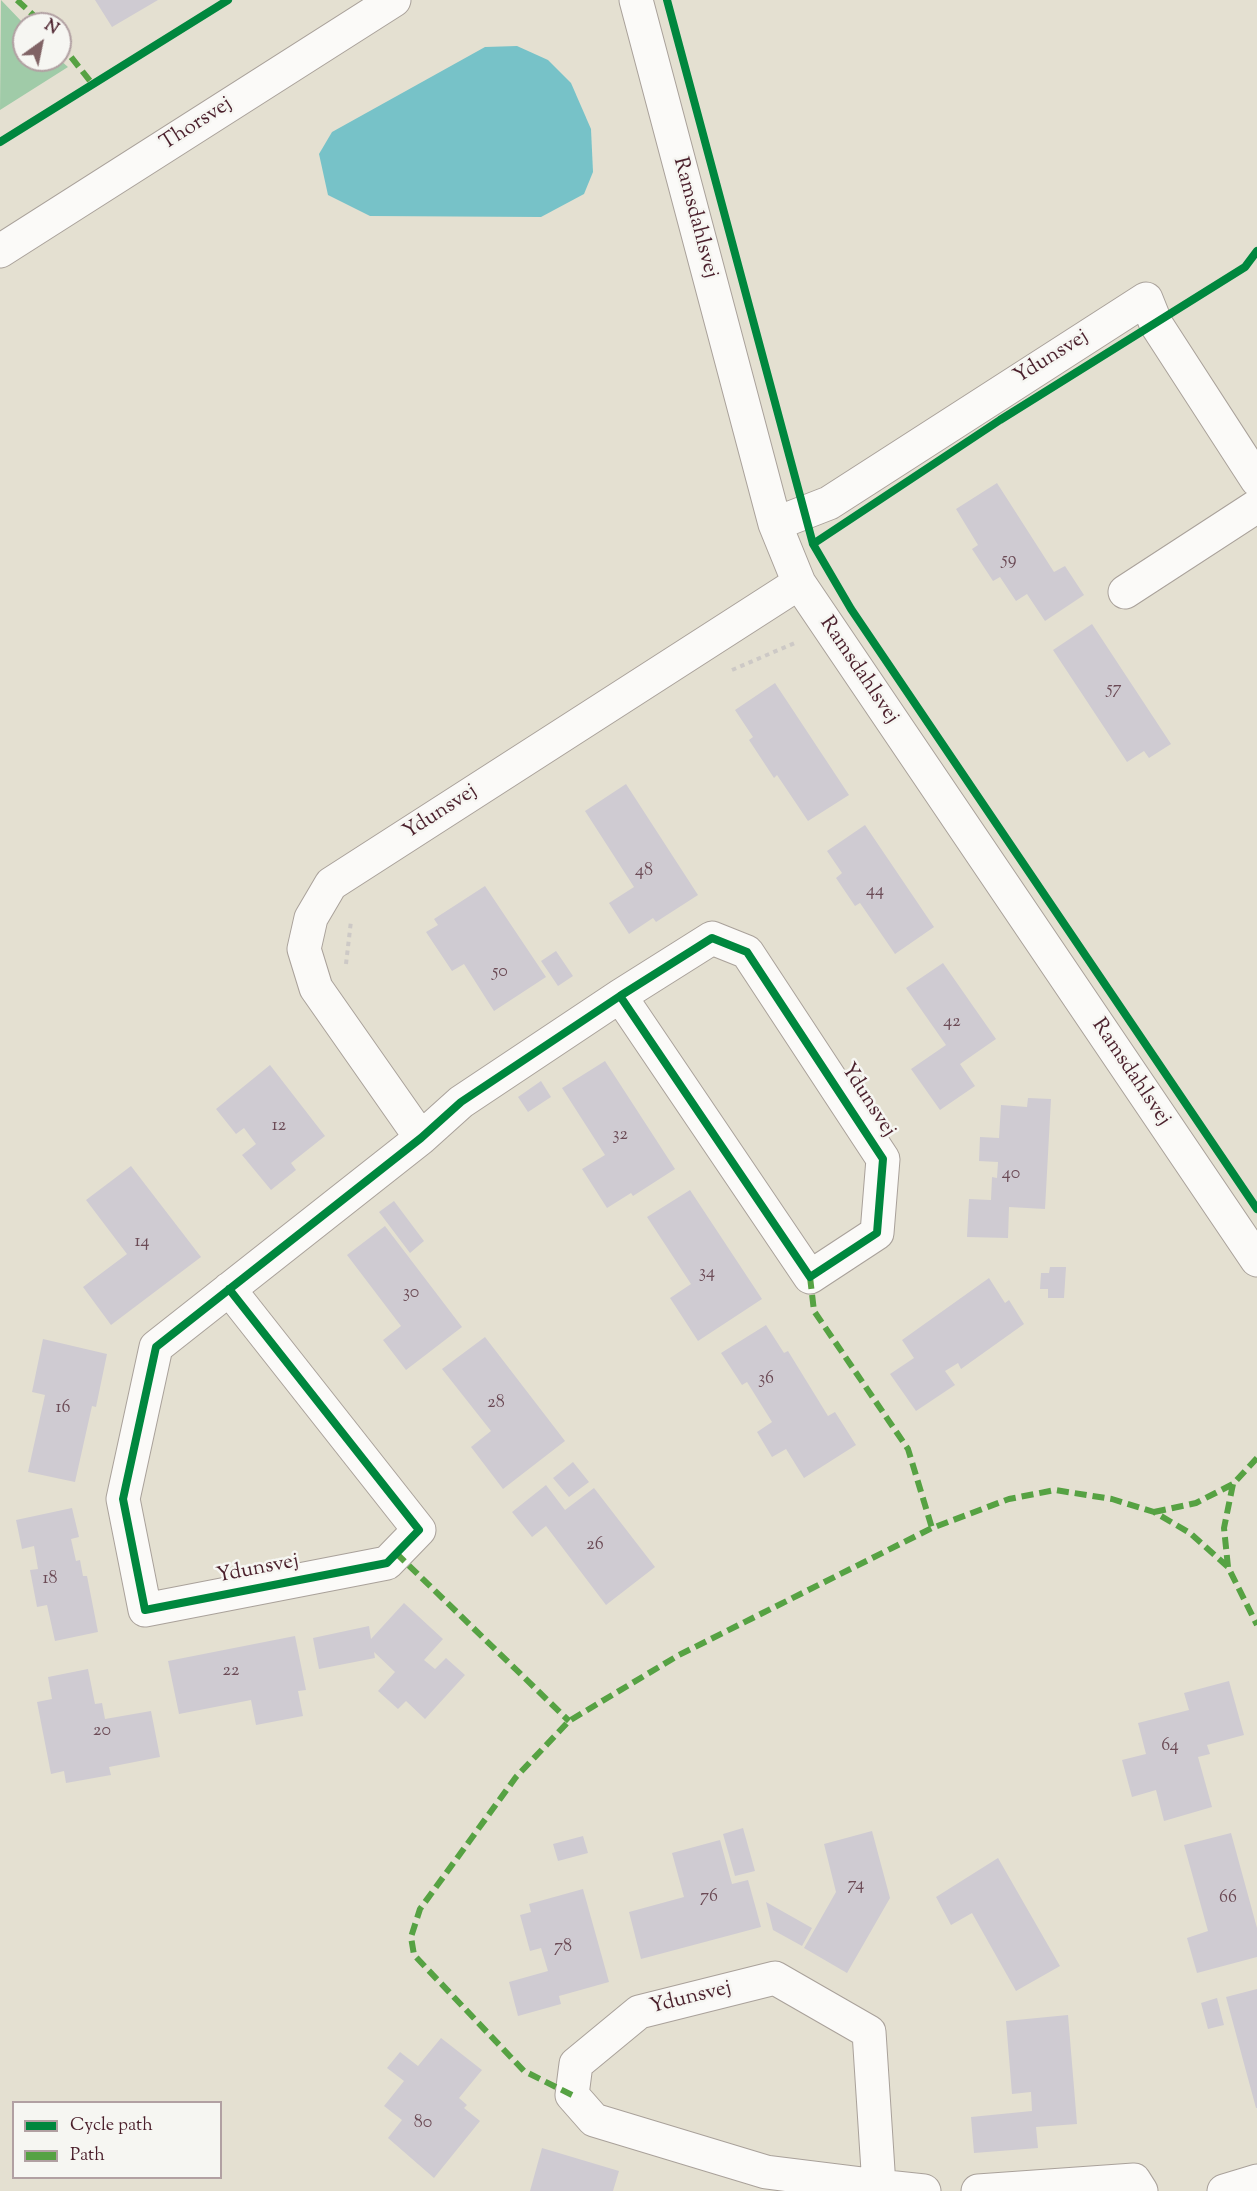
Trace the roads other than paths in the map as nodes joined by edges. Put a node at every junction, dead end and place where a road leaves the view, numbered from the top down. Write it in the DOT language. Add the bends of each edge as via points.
graph roads {
  1 [pos="636,0"];
  2 [pos="383,3"];
  3 [pos="0,251"];
  4 [pos="1257,480"];
  5 [pos="1257,506"];
  6 [pos="775,524"];
  7 [pos="799,583"];
  8 [pos="1125,592"];
  9 [pos="620,996"];
  10 [pos="421,1138"];
  11 [pos="1257,1260"];
  12 [pos="230,1289"];
  13 [pos="1257,2181"];
  14 [pos="879,2186"];
  15 [pos="924,2191"];
  16 [pos="978,2191"];
  17 [pos="1141,2191"];
  18 [pos="1224,2191"];
  1 -- 6 [label="street, Ramsdahlsvej"];
  2 -- 3 [label="street, Thorsvej"];
  4 -- 6 [label="street, Ydunsvej" via="1156,324 1146,299 829,503"];
  5 -- 8 [label="street"];
  6 -- 7 [label="street, Ramsdahlsvej"];
  7 -- 10 [label="street, Ydunsvej" via="332,884 311,918 304,949 316,988"];
  7 -- 11 [label="street, Ramsdahlsvej"];
  9 -- 9 [label="street, Ydunsvej" via="712,938 747,952 883,1159 877,1233 810,1277"];
  9 -- 10 [label="street, Ydunsvej" via="461,1102"];
  10 -- 12 [label="street, Ydunsvej"];
  12 -- 12 [label="street, Ydunsvej" via="156,1347 123,1500 145,1610 387,1563 419,1530"];
  13 -- 18 [label="street"];
  14 -- 14 [label="street, Ydunsvej" via="766,2172 594,2120 573,2095 576,2064 639,2012 776,1978 869,2032"];
  14 -- 15 [label="street, Ydunsvej"];
  16 -- 17 [label="street" via="1134,2180"];
}
